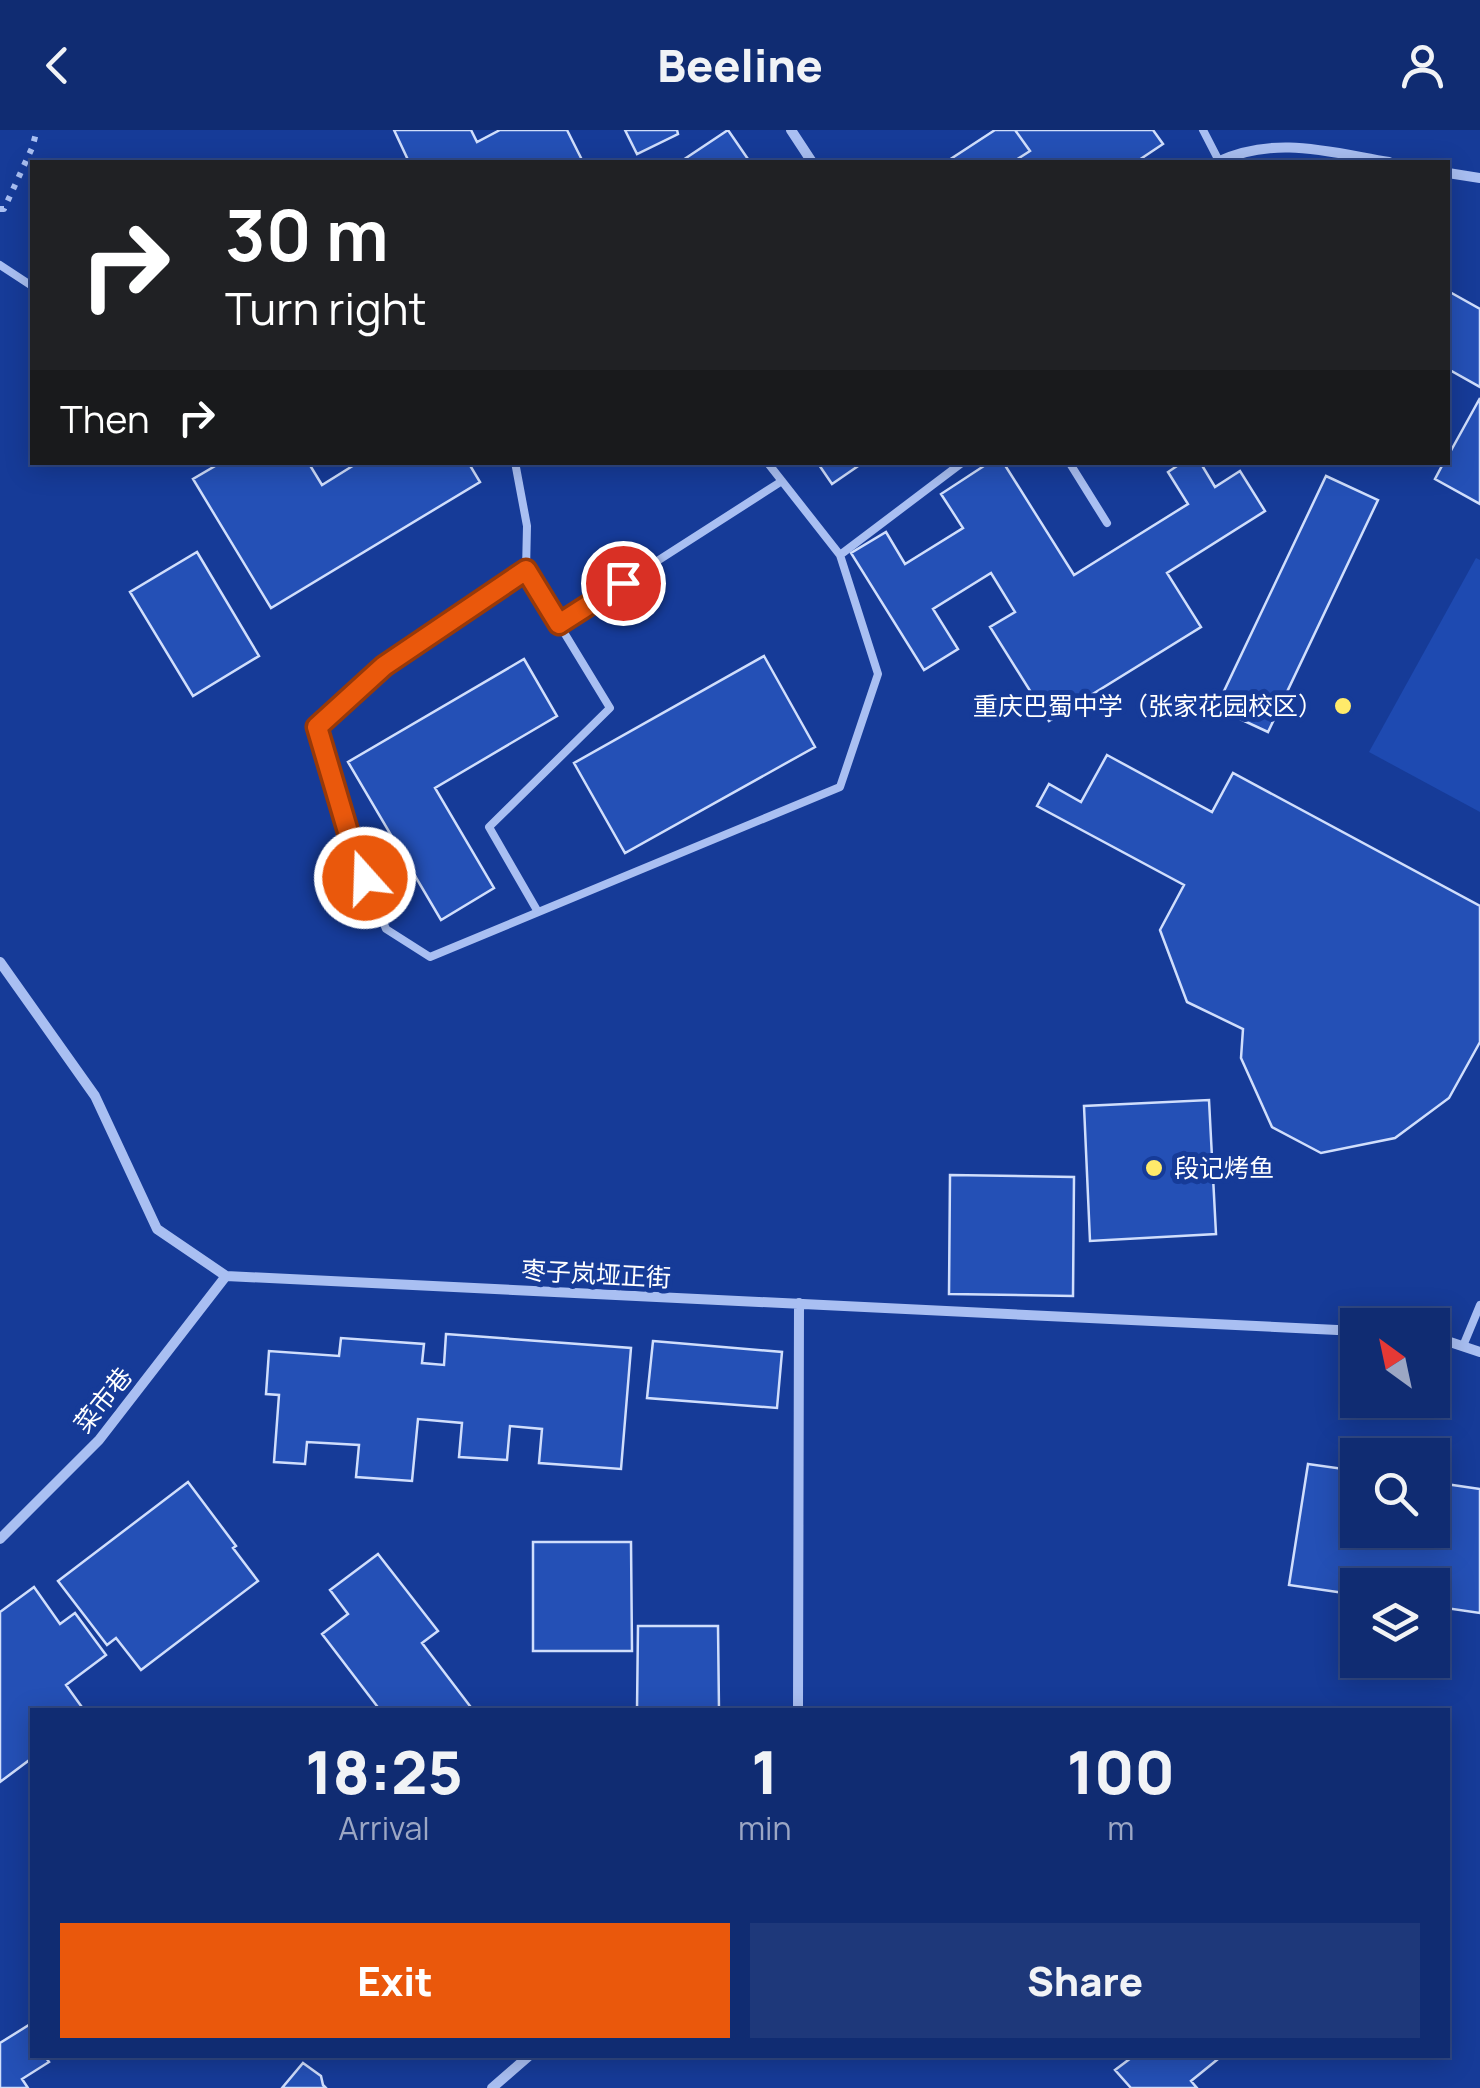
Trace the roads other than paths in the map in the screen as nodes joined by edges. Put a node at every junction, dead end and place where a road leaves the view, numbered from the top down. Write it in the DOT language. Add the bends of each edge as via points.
graph roads {
  1 [pos="791,130"];
  2 [pos="1203,130"];
  3 [pos="811,160"];
  4 [pos="1217,160"];
  5 [pos="1223,160"];
  6 [pos="1377,160"];
  7 [pos="1450,173"];
  8 [pos="1480,178"];
  9 [pos="0,265"];
  10 [pos="30,285"];
  11 [pos="516,465"];
  12 [pos="770,465"];
  13 [pos="959,465"];
  14 [pos="1071,465"];
  15 [pos="782,482"];
  16 [pos="1107,523"];
  17 [pos="840,556"];
  18 [pos="526,570"];
  19 [pos="559,624"];
  20 [pos="538,912"];
  21 [pos="0,962"];
  22 [pos="226,1276"];
  23 [pos="799,1303"];
  24 [pos="1480,1305"];
  25 [pos="1340,1330"];
  26 [pos="1450,1342"];
  27 [pos="1463,1346"];
  28 [pos="1480,1352"];
  29 [pos="0,1539"];
  30 [pos="798,1708"];
  31 [pos="527,2058"];
  32 [pos="492,2088"];
  1 -- 3 [label="street"];
  2 -- 4 [label="lane"];
  5 -- 6 [label="street" via="1272,146"];
  7 -- 8 [label="street"];
  9 -- 10 [label="lane"];
  11 -- 18 [label="lane" via="527,526"];
  12 -- 15 [label="lane"];
  13 -- 17 [label="lane"];
  14 -- 16 [label="lane"];
  15 -- 17 [label="lane"];
  15 -- 19 [label="lane"];
  17 -- 20 [label="lane" via="878,674 840,787"];
  18 -- 19 [label="lane"];
  18 -- 20 [label="lane" via="384,666 317,727 354,852 386,928 430,957"];
  19 -- 20 [label="lane" via="610,708 488,827"];
  21 -- 22 [label="street" via="95,1096 157,1229"];
  22 -- 23 [label="street, 枣子岚垭正街"];
  22 -- 29 [label="street, 菜市巷" via="99,1440"];
  23 -- 25 [label="street, 枣子岚垭正街"];
  23 -- 30 [label="street"];
  24 -- 27 [label="lane"];
  26 -- 27 [label="street"];
  27 -- 28 [label="street"];
  31 -- 32 [label="street"];
}
